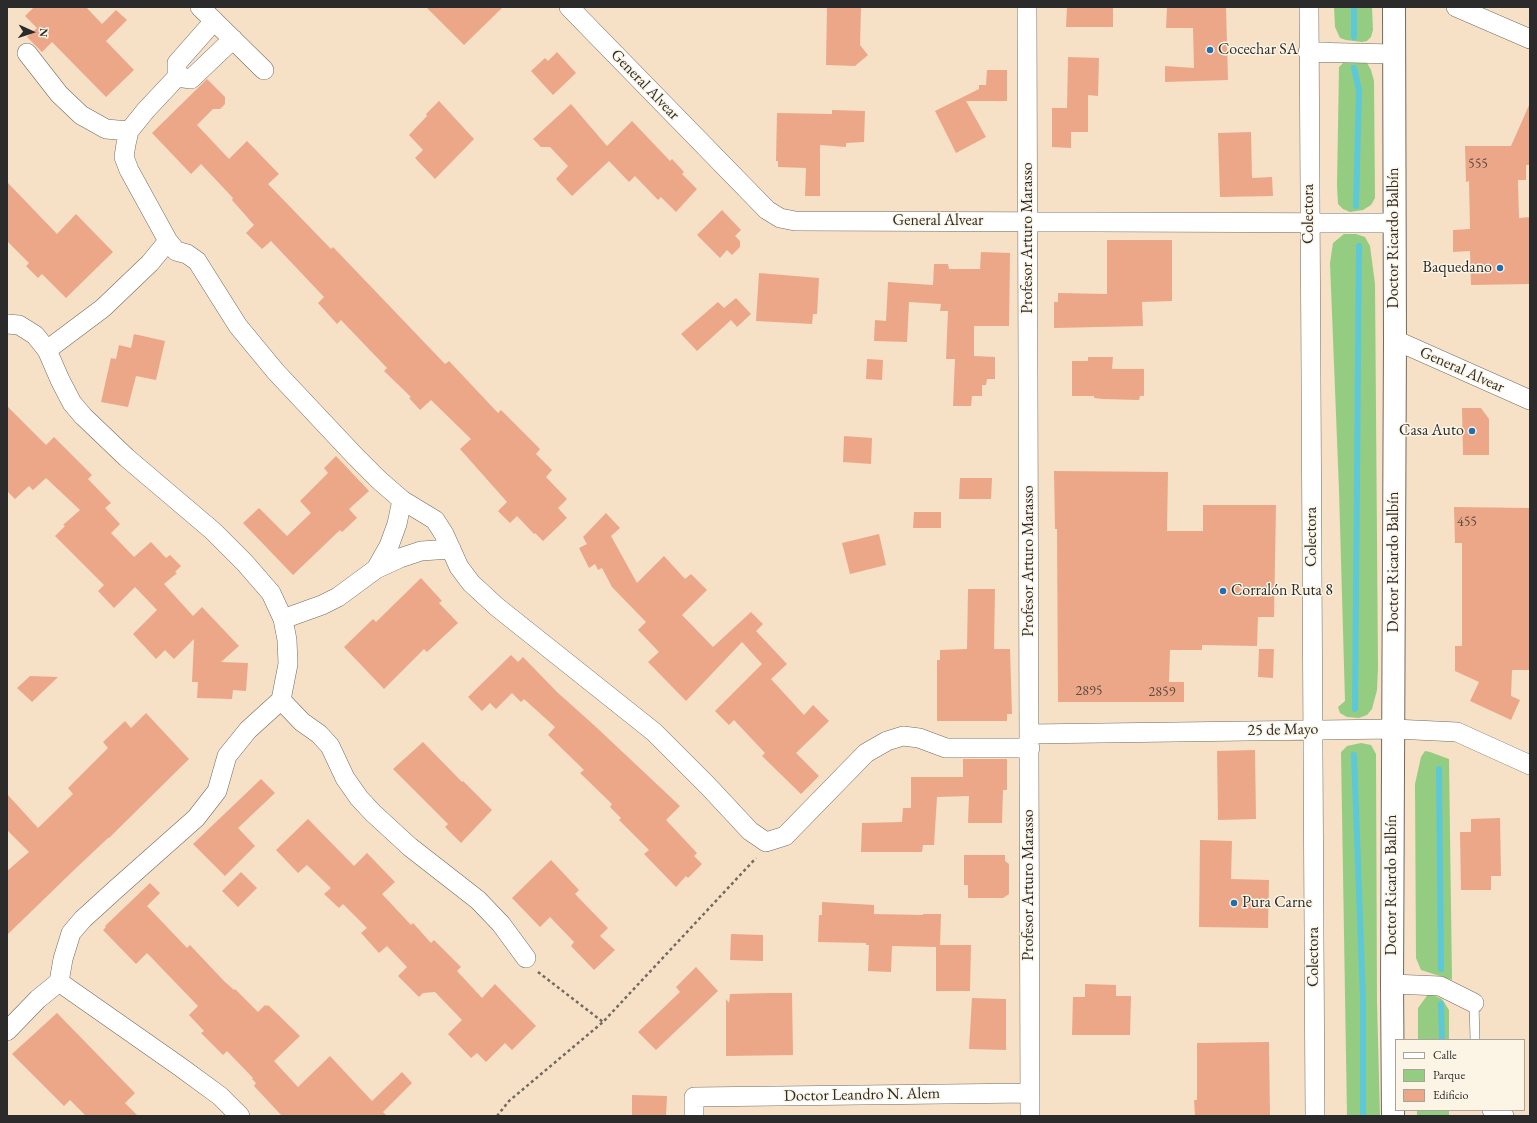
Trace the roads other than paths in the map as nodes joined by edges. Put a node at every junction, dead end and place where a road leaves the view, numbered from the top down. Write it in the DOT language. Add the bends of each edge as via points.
graph roads {
  1 [pos="200,7"];
  2 [pos="570,7"];
  3 [pos="1027,7"];
  4 [pos="1309,7"];
  5 [pos="1394,7"];
  6 [pos="1456,7"];
  7 [pos="214,21"];
  8 [pos="233,39"];
  9 [pos="1530,39"];
  10 [pos="1308,52"];
  11 [pos="27,53"];
  12 [pos="1394,54"];
  13 [pos="264,70"];
  14 [pos="177,77"];
  15 [pos="129,131"];
  16 [pos="1028,221"];
  17 [pos="1309,223"];
  18 [pos="1394,223"];
  19 [pos="168,241"];
  20 [pos="7,324"];
  21 [pos="1395,340"];
  22 [pos="47,350"];
  23 [pos="1530,400"];
  24 [pos="402,500"];
  25 [pos="451,549"];
  26 [pos="376,569"];
  27 [pos="283,619"];
  28 [pos="281,700"];
  29 [pos="1394,728"];
  30 [pos="1313,729"];
  31 [pos="1030,741"];
  32 [pos="1530,765"];
  33 [pos="526,958"];
  34 [pos="59,982"];
  35 [pos="1392,984"];
  36 [pos="1474,1003"];
  37 [pos="7,1031"];
  38 [pos="1475,1039"];
  39 [pos="1030,1093"];
  40 [pos="1394,1107"];
  41 [pos="1494,1111"];
  42 [pos="240,1116"];
  43 [pos="694,1116"];
  44 [pos="1030,1116"];
  45 [pos="1316,1116"];
  46 [pos="1504,1116"];
  1 -- 7 [label="street"];
  2 -- 16 [label="street, General Alvear" via="767,210 780,218 795,221"];
  3 -- 16 [label="street, Profesor Arturo Marasso"];
  4 -- 10 [label="street, Colectora"];
  5 -- 12 [label="main road, Doctor Ricardo Balbín"];
  6 -- 9 [label="street"];
  7 -- 8 [label="street"];
  7 -- 14 [label="street" via="177,63"];
  8 -- 13 [label="street"];
  8 -- 14 [label="street" via="192,79"];
  10 -- 12 [label="street"];
  10 -- 17 [label="street, Colectora"];
  11 -- 15 [label="street" via="59,94 81,115 106,129"];
  12 -- 18 [label="main road, Doctor Ricardo Balbín"];
  14 -- 15 [label="street"];
  15 -- 19 [label="street" via="124,157"];
  16 -- 17 [label="street, General Alvear"];
  16 -- 31 [label="street, Profesor Arturo Marasso"];
  17 -- 18 [label="street, General Alvear"];
  17 -- 30 [label="street, Colectora"];
  18 -- 21 [label="main road, Doctor Ricardo Balbín"];
  19 -- 22 [label="street" via="150,263 103,308"];
  19 -- 24 [label="street" via="176,251 187,254 197,261 238,326 276,372 355,456"];
  20 -- 22 [label="street" via="19,325 35,335"];
  21 -- 23 [label="street, General Alvear"];
  21 -- 29 [label="main road, Doctor Ricardo Balbín"];
  22 -- 27 [label="street" via="72,403 83,416 127,458 213,531 245,563 271,593"];
  24 -- 25 [label="street" via="435,520"];
  24 -- 26 [label="street" via="390,546"];
  25 -- 26 [label="street" via="421,551"];
  25 -- 31 [label="street, 25 de Mayo" via="459,568 471,583 497,607 654,732 750,831 766,842 785,836 866,752 887,741 903,736 919,738 946,748 1000,749"];
  26 -- 27 [label="street" via="338,597"];
  27 -- 28 [label="street" via="288,664"];
  28 -- 33 [label="street" via="330,746 345,778 373,813 410,847 478,900 501,924"];
  28 -- 34 [label="street" via="248,730 227,756 217,791 196,818 71,933"];
  29 -- 30 [label="street, 25 de Mayo"];
  29 -- 32 [label="street, 25 de Mayo" via="1457,732"];
  29 -- 35 [label="main road, Doctor Ricardo Balbín"];
  30 -- 31 [label="street, 25 de Mayo"];
  30 -- 45 [label="street, Colectora"];
  31 -- 39 [label="street, Profesor Arturo Marasso"];
  34 -- 37 [label="street" via="38,999"];
  34 -- 42 [label="street" via="220,1096"];
  35 -- 36 [label="street" via="1440,986"];
  35 -- 40 [label="main road, Doctor Ricardo Balbín"];
  36 -- 38 [label="lane"];
  39 -- 43 [label="street, Doctor Leandro N. Alem" via="694,1097"];
  39 -- 44 [label="street, Profesor Arturo Marasso"];
  41 -- 46 [label="street"];
}
